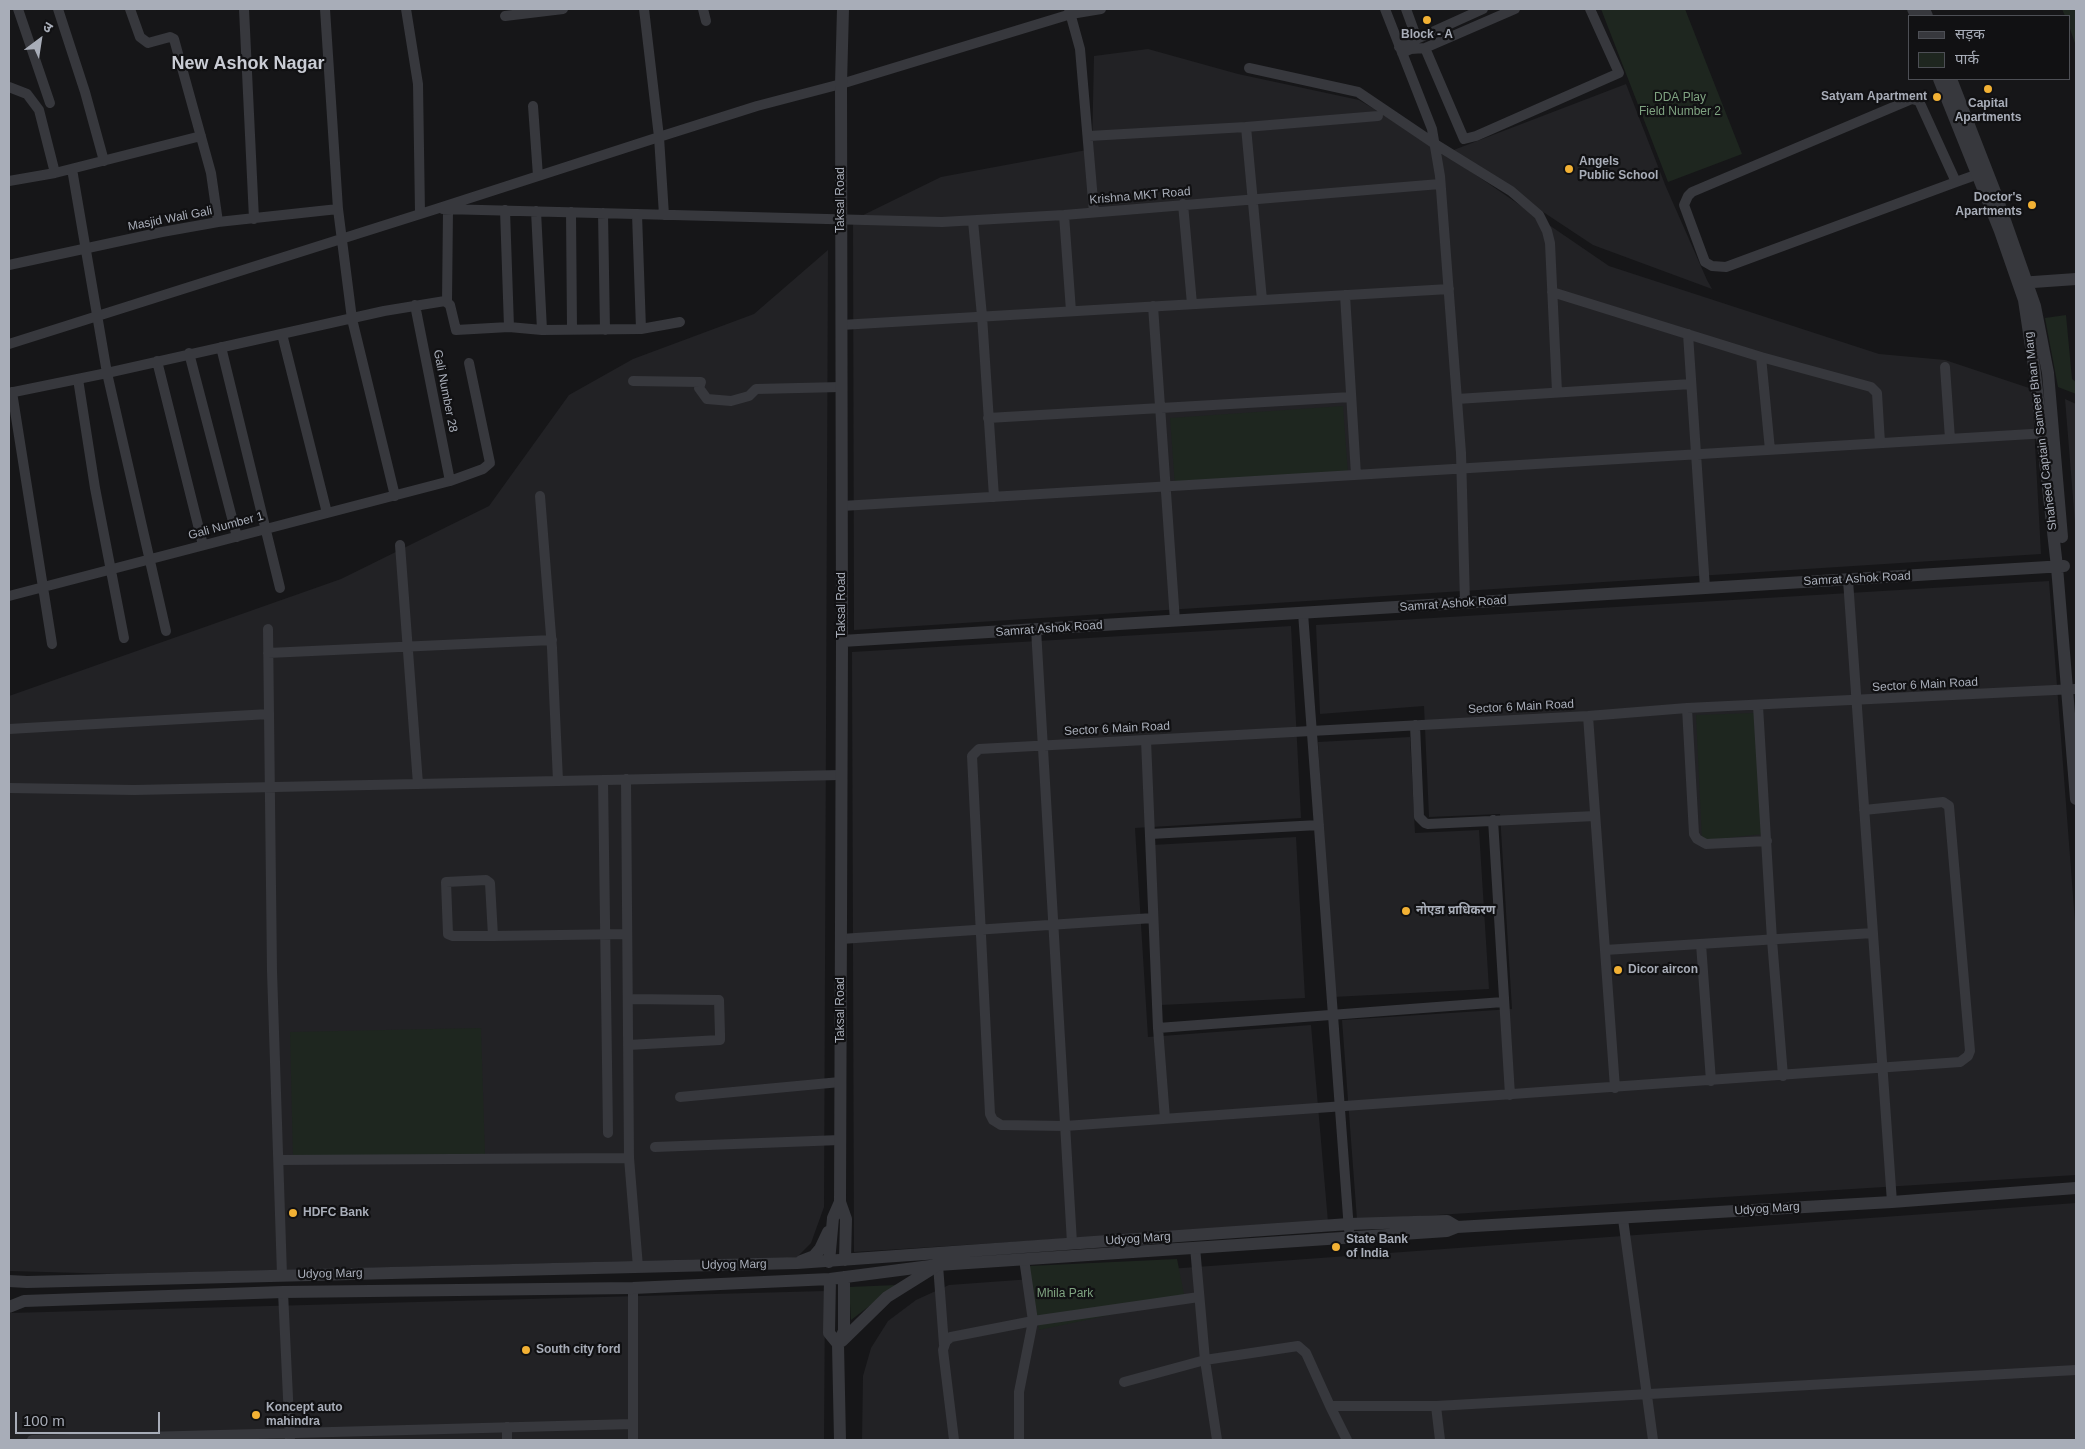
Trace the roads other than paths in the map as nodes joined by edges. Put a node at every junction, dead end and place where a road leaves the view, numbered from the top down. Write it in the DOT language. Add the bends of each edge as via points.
graph roads {
  1 [pos="18,9"];
  2 [pos="58,9"];
  3 [pos="130,9"];
  4 [pos="244,9"];
  5 [pos="325,9"];
  6 [pos="406,9"];
  7 [pos="562,9"];
  8 [pos="644,9"];
  9 [pos="703,9"];
  10 [pos="844,9"];
  11 [pos="1101,9"];
  12 [pos="1384,9"];
  13 [pos="1406,9"];
  14 [pos="1483,9"];
  15 [pos="1515,9"];
  16 [pos="1590,9"];
  17 [pos="1070,11"];
  18 [pos="505,16"];
  19 [pos="706,21"];
  20 [pos="1417,39"];
  21 [pos="1425,48"];
  22 [pos="1401,50"];
  23 [pos="1249,68"];
  24 [pos="1939,80"];
  25 [pos="1951,80"];
  26 [pos="841,84"];
  27 [pos="9,87"];
  28 [pos="50,103"];
  29 [pos="533,106"];
  30 [pos="1378,116"];
  31 [pos="1246,127"];
  32 [pos="201,136"];
  33 [pos="659,136"];
  34 [pos="1089,136"];
  35 [pos="1435,144"];
  36 [pos="104,161"];
  37 [pos="72,169"];
  38 [pos="55,173"];
  39 [pos="1982,173"];
  40 [pos="538,176"];
  41 [pos="9,181"];
  42 [pos="1956,182"];
  43 [pos="1440,184"];
  44 [pos="1252,199"];
  45 [pos="1183,204"];
  46 [pos="338,209"];
  47 [pos="436,209"];
  48 [pos="448,210"];
  49 [pos="504,210"];
  50 [pos="536,211"];
  51 [pos="571,212"];
  52 [pos="1094,212"];
  53 [pos="420,213"];
  54 [pos="603,213"];
  55 [pos="637,214"];
  56 [pos="664,215"];
  57 [pos="1064,215"];
  58 [pos="254,219"];
  59 [pos="841,220"];
  60 [pos="973,221"];
  61 [pos="218,222"];
  62 [pos="343,238"];
  63 [pos="86,250"];
  64 [pos="9,265"];
  65 [pos="2076,279"];
  66 [pos="2022,283"];
  67 [pos="1449,289"];
  68 [pos="1552,292"];
  69 [pos="1345,295"];
  70 [pos="1262,300"];
  71 [pos="447,302"];
  72 [pos="1192,304"];
  73 [pos="415,305"];
  74 [pos="1153,306"];
  75 [pos="1072,311"];
  76 [pos="96,316"];
  77 [pos="982,316"];
  78 [pos="352,319"];
  79 [pos="680,322"];
  80 [pos="841,325"];
  81 [pos="509,327"];
  82 [pos="572,329"];
  83 [pos="542,330"];
  84 [pos="605,330"];
  85 [pos="640,330"];
  86 [pos="282,334"];
  87 [pos="1688,334"];
  88 [pos="9,344"];
  89 [pos="221,347"];
  90 [pos="189,354"];
  91 [pos="1761,357"];
  92 [pos="156,361"];
  93 [pos="469,363"];
  94 [pos="1945,367"];
  95 [pos="107,373"];
  96 [pos="78,379"];
  97 [pos="632,381"];
  98 [pos="1691,384"];
  99 [pos="841,387"];
  100 [pos="1557,392"];
  101 [pos="10,393"];
  102 [pos="1351,397"];
  103 [pos="1457,399"];
  104 [pos="1160,408"];
  105 [pos="988,418"];
  106 [pos="2048,433"];
  107 [pos="1950,439"];
  108 [pos="1880,444"];
  109 [pos="1770,450"];
  110 [pos="1697,454"];
  111 [pos="1462,468"];
  112 [pos="1356,475"];
  113 [pos="450,481"];
  114 [pos="1166,486"];
  115 [pos="395,496"];
  116 [pos="540,496"];
  117 [pos="994,497"];
  118 [pos="842,506"];
  119 [pos="327,513"];
  120 [pos="267,529"];
  121 [pos="237,537"];
  122 [pos="203,545"];
  123 [pos="400,545"];
  124 [pos="150,559"];
  125 [pos="2060,567"];
  126 [pos="110,570"];
  127 [pos="1848,580"];
  128 [pos="43,587"];
  129 [pos="280,588"];
  130 [pos="1705,588"];
  131 [pos="9,596"];
  132 [pos="1465,603"];
  133 [pos="1304,613"];
  134 [pos="1175,621"];
  135 [pos="268,629"];
  136 [pos="1036,630"];
  137 [pos="166,631"];
  138 [pos="124,638"];
  139 [pos="552,640"];
  140 [pos="842,641"];
  141 [pos="52,644"];
  142 [pos="408,647"];
  143 [pos="268,653"];
  144 [pos="2071,689"];
  145 [pos="1857,701"];
  146 [pos="2076,702"];
  147 [pos="1758,706"];
  148 [pos="1687,708"];
  149 [pos="269,714"];
  150 [pos="1588,716"];
  151 [pos="1415,726"];
  152 [pos="9,729"];
  153 [pos="1312,731"];
  154 [pos="1146,740"];
  155 [pos="1042,746"];
  156 [pos="841,775"];
  157 [pos="603,780"];
  158 [pos="626,780"];
  159 [pos="558,781"];
  160 [pos="418,784"];
  161 [pos="271,786"];
  162 [pos="9,788"];
  163 [pos="2076,799"];
  164 [pos="1864,810"];
  165 [pos="1595,816"];
  166 [pos="1493,820"];
  167 [pos="1319,825"];
  168 [pos="1150,834"];
  169 [pos="1767,841"];
  170 [pos="1153,918"];
  171 [pos="1053,924"];
  172 [pos="982,929"];
  173 [pos="606,933"];
  174 [pos="1873,933"];
  175 [pos="627,934"];
  176 [pos="493,936"];
  177 [pos="841,939"];
  178 [pos="1772,940"];
  179 [pos="1701,944"];
  180 [pos="1605,950"];
  181 [pos="628,999"];
  182 [pos="1503,1002"];
  183 [pos="1333,1015"];
  184 [pos="1158,1028"];
  185 [pos="628,1046"];
  186 [pos="1882,1069"];
  187 [pos="1783,1076"];
  188 [pos="1711,1081"];
  189 [pos="840,1082"];
  190 [pos="1615,1088"];
  191 [pos="1510,1095"];
  192 [pos="680,1097"];
  193 [pos="1340,1107"];
  194 [pos="1165,1118"];
  195 [pos="1065,1126"];
  196 [pos="608,1133"];
  197 [pos="840,1140"];
  198 [pos="655,1147"];
  199 [pos="629,1158"];
  200 [pos="278,1160"];
  201 [pos="2076,1188"];
  202 [pos="840,1202"];
  203 [pos="1892,1202"];
  204 [pos="833,1218"];
  205 [pos="1623,1218"];
  206 [pos="1348,1224"];
  207 [pos="1457,1227"];
  208 [pos="1350,1238"];
  209 [pos="1072,1242"];
  210 [pos="1195,1248"];
  211 [pos="1024,1259"];
  212 [pos="846,1260"];
  213 [pos="829,1262"];
  214 [pos="797,1263"];
  215 [pos="938,1265"];
  216 [pos="638,1267"];
  217 [pos="9,1274"];
  218 [pos="282,1275"];
  219 [pos="844,1277"];
  220 [pos="830,1279"];
  221 [pos="9,1280"];
  222 [pos="27,1282"];
  223 [pos="633,1288"];
  224 [pos="283,1292"];
  225 [pos="1199,1296"];
  226 [pos="9,1307"];
  227 [pos="1033,1321"];
  228 [pos="838,1344"];
  229 [pos="944,1345"];
  230 [pos="1205,1360"];
  231 [pos="2076,1370"];
  232 [pos="1124,1382"];
  233 [pos="1646,1395"];
  234 [pos="1330,1406"];
  235 [pos="1436,1406"];
  236 [pos="633,1424"];
  237 [pos="507,1427"];
  238 [pos="290,1437"];
  239 [pos="32,1440"];
  240 [pos="507,1440"];
  241 [pos="633,1440"];
  242 [pos="840,1440"];
  243 [pos="954,1440"];
  244 [pos="1019,1440"];
  245 [pos="1217,1440"];
  246 [pos="1347,1440"];
  247 [pos="1440,1440"];
  248 [pos="1653,1440"];
  1 -- 28 [label="street"];
  2 -- 36 [label="street"];
  3 -- 32 [label="street" via="140,37 146,42 174,39"];
  4 -- 58 [label="street"];
  5 -- 46 [label="street"];
  6 -- 53 [label="street" via="418,84"];
  7 -- 18 [label="street"];
  8 -- 33 [label="street"];
  9 -- 19 [label="street"];
  10 -- 26 [label="street, Taksal Road"];
  11 -- 17 [label="street"];
  12 -- 22 [label="street"];
  13 -- 20 [label="street"];
  14 -- 20 [label="street"];
  15 -- 21 [label="street"];
  16 -- 21 [label="street" via="1619,73 1464,139"];
  17 -- 26 [label="street"];
  17 -- 34 [label="street" via="1080,49"];
  20 -- 22 [label="street"];
  21 -- 22 [label="street"];
  22 -- 35 [label="street" via="1432,128"];
  23 -- 35 [label="street" via="1358,92"];
  24 -- 39 [label="street, Shaheed Captain Sameer Bhan Marg"];
  25 -- 39 [label="street, Shaheed Captain Sameer Bhan Marg"];
  26 -- 33 [label="street"];
  26 -- 59 [label="street, Taksal Road"];
  27 -- 38 [label="street" via="27,94 39,110"];
  29 -- 40 [label="street"];
  30 -- 31 [label="street"];
  31 -- 34 [label="street"];
  31 -- 44 [label="street"];
  32 -- 36 [label="street"];
  32 -- 61 [label="street" via="211,173"];
  33 -- 40 [label="street"];
  33 -- 56 [label="street"];
  34 -- 52 [label="street"];
  35 -- 43 [label="street"];
  35 -- 68 [label="street" via="1511,191 1539,215 1550,243"];
  36 -- 37 [label="street"];
  37 -- 38 [label="street"];
  37 -- 63 [label="street"];
  38 -- 41 [label="street"];
  39 -- 42 [label="street"];
  39 -- 66 [label="street, Shaheed Captain Sameer Bhan Marg"];
  40 -- 47 [label="street"];
  42 -- 42 [label="street" via="1726,267 1705,262 1684,204 1692,192 1912,98 1919,101"];
  43 -- 44 [label="street, Krishna MKT Road"];
  43 -- 67 [label="street"];
  44 -- 45 [label="street, Krishna MKT Road"];
  44 -- 70 [label="street"];
  45 -- 52 [label="street, Krishna MKT Road"];
  45 -- 72 [label="street"];
  46 -- 58 [label="street, Masjid Wali Gali"];
  46 -- 62 [label="street"];
  47 -- 48 [label="street, Krishna MKT Road"];
  47 -- 53 [label="street"];
  48 -- 49 [label="street, Krishna MKT Road"];
  48 -- 71 [label="street"];
  49 -- 50 [label="street, Krishna MKT Road"];
  49 -- 81 [label="street"];
  50 -- 51 [label="street, Krishna MKT Road"];
  50 -- 83 [label="street"];
  51 -- 54 [label="street, Krishna MKT Road"];
  51 -- 82 [label="street"];
  52 -- 57 [label="street, Krishna MKT Road"];
  53 -- 62 [label="street"];
  54 -- 55 [label="street, Krishna MKT Road"];
  54 -- 84 [label="street"];
  55 -- 56 [label="street, Krishna MKT Road"];
  55 -- 85 [label="street"];
  56 -- 59 [label="street, Krishna MKT Road"];
  57 -- 60 [label="street, Krishna MKT Road"];
  57 -- 75 [label="street"];
  58 -- 61 [label="street, Masjid Wali Gali"];
  59 -- 60 [label="street, Krishna MKT Road"];
  59 -- 80 [label="street, Taksal Road"];
  60 -- 77 [label="street"];
  61 -- 63 [label="street, Masjid Wali Gali"];
  62 -- 76 [label="street"];
  62 -- 78 [label="street"];
  63 -- 64 [label="street, Masjid Wali Gali"];
  63 -- 76 [label="street"];
  65 -- 66 [label="street"];
  66 -- 106 [label="street, Shaheed Captain Sameer Bhan Marg" via="2035,306 2048,373"];
  67 -- 69 [label="street"];
  67 -- 103 [label="street"];
  68 -- 87 [label="street"];
  68 -- 100 [label="street"];
  69 -- 70 [label="street"];
  69 -- 102 [label="street"];
  70 -- 72 [label="street"];
  71 -- 73 [label="street"];
  71 -- 81 [label="street" via="456,330"];
  72 -- 74 [label="street"];
  73 -- 78 [label="street"];
  73 -- 113 [label="street, Gali Number 28"];
  74 -- 75 [label="street"];
  74 -- 104 [label="street"];
  75 -- 77 [label="street"];
  76 -- 88 [label="street"];
  76 -- 95 [label="street"];
  77 -- 80 [label="street"];
  77 -- 105 [label="street"];
  78 -- 86 [label="street"];
  78 -- 115 [label="street"];
  79 -- 85 [label="street"];
  80 -- 99 [label="street, Taksal Road"];
  81 -- 83 [label="street"];
  82 -- 83 [label="street"];
  82 -- 84 [label="street"];
  84 -- 85 [label="street"];
  86 -- 89 [label="street"];
  86 -- 119 [label="street"];
  87 -- 91 [label="street"];
  87 -- 98 [label="street"];
  89 -- 90 [label="street"];
  89 -- 120 [label="street"];
  90 -- 92 [label="street"];
  90 -- 121 [label="street"];
  91 -- 108 [label="street" via="1874,389 1877,393"];
  91 -- 109 [label="street"];
  92 -- 95 [label="street"];
  92 -- 122 [label="street"];
  93 -- 113 [label="street, Gali Number 1" via="490,463 483,469"];
  94 -- 107 [label="street"];
  95 -- 96 [label="street"];
  95 -- 124 [label="street"];
  96 -- 101 [label="street"];
  96 -- 126 [label="street"];
  97 -- 99 [label="street" via="701,382 699,388 707,398 731,401 749,396 756,389"];
  98 -- 100 [label="street"];
  98 -- 110 [label="street"];
  99 -- 118 [label="street, Taksal Road"];
  100 -- 103 [label="street"];
  101 -- 128 [label="street"];
  102 -- 104 [label="street"];
  102 -- 112 [label="street"];
  103 -- 111 [label="street"];
  104 -- 105 [label="street"];
  104 -- 114 [label="street"];
  105 -- 117 [label="street"];
  106 -- 107 [label="street"];
  106 -- 125 [label="street, Shaheed Captain Sameer Bhan Marg"];
  107 -- 108 [label="street"];
  108 -- 109 [label="street"];
  109 -- 110 [label="street"];
  110 -- 111 [label="street"];
  110 -- 130 [label="street"];
  111 -- 112 [label="street"];
  111 -- 132 [label="street"];
  112 -- 114 [label="street"];
  113 -- 115 [label="street, Gali Number 1"];
  114 -- 117 [label="street"];
  114 -- 134 [label="street"];
  115 -- 119 [label="street, Gali Number 1"];
  116 -- 139 [label="street"];
  117 -- 118 [label="street"];
  118 -- 140 [label="street, Taksal Road"];
  119 -- 120 [label="street, Gali Number 1"];
  120 -- 121 [label="street, Gali Number 1"];
  120 -- 129 [label="street"];
  121 -- 122 [label="street, Gali Number 1"];
  122 -- 124 [label="street, Gali Number 1"];
  123 -- 142 [label="street"];
  124 -- 126 [label="street, Gali Number 1"];
  124 -- 137 [label="street"];
  125 -- 127 [label="street, Samrat Ashok Road"];
  125 -- 144 [label="street, Shaheed Captain Sameer Bhan Marg"];
  126 -- 128 [label="street, Gali Number 1"];
  126 -- 138 [label="street"];
  127 -- 130 [label="street, Samrat Ashok Road"];
  127 -- 145 [label="street"];
  128 -- 131 [label="street, Gali Number 1"];
  128 -- 141 [label="street"];
  130 -- 132 [label="street, Samrat Ashok Road"];
  132 -- 133 [label="street, Samrat Ashok Road"];
  133 -- 134 [label="street, Samrat Ashok Road"];
  133 -- 153 [label="street"];
  134 -- 136 [label="street, Samrat Ashok Road"];
  135 -- 143 [label="street"];
  136 -- 140 [label="street, Samrat Ashok Road"];
  136 -- 155 [label="street"];
  139 -- 142 [label="street"];
  139 -- 159 [label="street"];
  140 -- 156 [label="street, Taksal Road"];
  142 -- 143 [label="street"];
  142 -- 160 [label="street"];
  143 -- 149 [label="street"];
  144 -- 145 [label="street, Sector 6 Main Road"];
  144 -- 146 [label="street, Shaheed Captain Sameer Bhan Marg"];
  144 -- 163 [label="street, Shaheed Captain Sameer Bhan Marg"];
  145 -- 147 [label="street, Sector 6 Main Road"];
  145 -- 164 [label="street"];
  147 -- 148 [label="street, Sector 6 Main Road"];
  147 -- 169 [label="street"];
  148 -- 150 [label="street, Sector 6 Main Road"];
  148 -- 169 [label="street" via="1694,834 1706,844"];
  149 -- 152 [label="street"];
  149 -- 161 [label="street"];
  150 -- 151 [label="street, Sector 6 Main Road"];
  150 -- 165 [label="street"];
  151 -- 153 [label="street, Sector 6 Main Road"];
  151 -- 166 [label="street" via="1419,817 1428,824"];
  153 -- 154 [label="street, Sector 6 Main Road"];
  153 -- 167 [label="street"];
  154 -- 155 [label="street, Sector 6 Main Road"];
  154 -- 168 [label="street"];
  155 -- 171 [label="street"];
  155 -- 172 [label="street, Sector 6 Main Road" via="979,749 972,756"];
  156 -- 158 [label="street"];
  156 -- 177 [label="street, Taksal Road"];
  157 -- 158 [label="street"];
  157 -- 159 [label="street"];
  157 -- 173 [label="street"];
  158 -- 175 [label="street"];
  159 -- 160 [label="street"];
  160 -- 161 [label="street"];
  161 -- 162 [label="street" via="134,790"];
  161 -- 200 [label="street"];
  164 -- 174 [label="street"];
  164 -- 186 [label="street" via="1943,802 1949,806 1970,1051 1960,1062"];
  165 -- 166 [label="street"];
  165 -- 180 [label="street"];
  166 -- 182 [label="street"];
  167 -- 168 [label="street"];
  167 -- 183 [label="street"];
  168 -- 170 [label="street"];
  169 -- 178 [label="street"];
  170 -- 171 [label="street"];
  170 -- 184 [label="street"];
  171 -- 172 [label="street"];
  171 -- 195 [label="street"];
  172 -- 177 [label="street"];
  172 -- 195 [label="street" via="992,1120 1001,1125"];
  173 -- 175 [label="street"];
  173 -- 176 [label="street"];
  173 -- 196 [label="street"];
  174 -- 178 [label="street"];
  174 -- 186 [label="street"];
  175 -- 181 [label="street"];
  176 -- 176 [label="street" via="490,883 486,880 446,882 448,934"];
  177 -- 189 [label="street, Taksal Road"];
  178 -- 179 [label="street"];
  178 -- 187 [label="street"];
  179 -- 180 [label="street"];
  179 -- 188 [label="street"];
  180 -- 190 [label="street"];
  181 -- 185 [label="street"];
  181 -- 185 [label="street" via="719,1000 720,1034 720,1040"];
  182 -- 183 [label="street"];
  182 -- 191 [label="street"];
  183 -- 184 [label="street"];
  183 -- 193 [label="street"];
  184 -- 194 [label="street"];
  185 -- 199 [label="street"];
  186 -- 187 [label="street"];
  186 -- 203 [label="street"];
  187 -- 188 [label="street"];
  188 -- 190 [label="street"];
  189 -- 192 [label="street"];
  189 -- 197 [label="street, Taksal Road"];
  190 -- 191 [label="street"];
  191 -- 193 [label="street"];
  193 -- 194 [label="street"];
  193 -- 206 [label="street"];
  194 -- 195 [label="street"];
  195 -- 209 [label="street"];
  197 -- 198 [label="street"];
  197 -- 202 [label="street, Taksal Road"];
  199 -- 200 [label="street"];
  199 -- 216 [label="street"];
  200 -- 218 [label="street"];
  201 -- 203 [label="street, Udyog Marg"];
  202 -- 204 [label="street, Taksal Road"];
  202 -- 212 [label="street, Taksal Road" via="846,1219"];
  203 -- 205 [label="street, Udyog Marg"];
  204 -- 213 [label="street, Taksal Road"];
  204 -- 214 [label="street" via="820,1249 814,1256"];
  205 -- 207 [label="street, Udyog Marg"];
  205 -- 233 [label="street"];
  206 -- 207 [label="street, Udyog Marg" via="1447,1221"];
  206 -- 208 [label="street"];
  206 -- 209 [label="street, Udyog Marg"];
  207 -- 208 [label="street, Udyog Marg"];
  208 -- 210 [label="street, Udyog Marg"];
  209 -- 212 [label="street, Udyog Marg"];
  210 -- 211 [label="street, Udyog Marg"];
  210 -- 225 [label="street"];
  211 -- 215 [label="street, Udyog Marg"];
  211 -- 227 [label="street"];
  212 -- 213 [label="street, Udyog Marg"];
  213 -- 214 [label="street, Udyog Marg"];
  214 -- 216 [label="street, Udyog Marg"];
  215 -- 219 [label="street, Udyog Marg"];
  215 -- 228 [label="street" via="887,1297"];
  215 -- 229 [label="street"];
  216 -- 218 [label="street, Udyog Marg"];
  217 -- 222 [label="street"];
  218 -- 222 [label="street, Udyog Marg"];
  219 -- 220 [label="street, Udyog Marg"];
  219 -- 228 [label="street" via="844,1331"];
  220 -- 223 [label="street, Udyog Marg"];
  220 -- 228 [label="street" via="829,1333"];
  221 -- 222 [label="street, Udyog Marg"];
  223 -- 224 [label="street, Udyog Marg"];
  223 -- 236 [label="street"];
  224 -- 226 [label="street, Udyog Marg" via="24,1301"];
  224 -- 238 [label="street"];
  225 -- 227 [label="street"];
  225 -- 230 [label="street"];
  227 -- 229 [label="street" via="951,1338"];
  227 -- 244 [label="street" via="1018,1392"];
  228 -- 242 [label="street"];
  229 -- 243 [label="street"];
  230 -- 232 [label="street"];
  230 -- 234 [label="street" via="1298,1346 1306,1353"];
  230 -- 245 [label="street"];
  231 -- 233 [label="street"];
  233 -- 235 [label="street"];
  233 -- 248 [label="street"];
  234 -- 235 [label="street"];
  234 -- 246 [label="street"];
  235 -- 247 [label="street"];
  236 -- 237 [label="street"];
  236 -- 241 [label="street"];
  237 -- 238 [label="street"];
  237 -- 240 [label="street"];
  238 -- 239 [label="street"];
}
